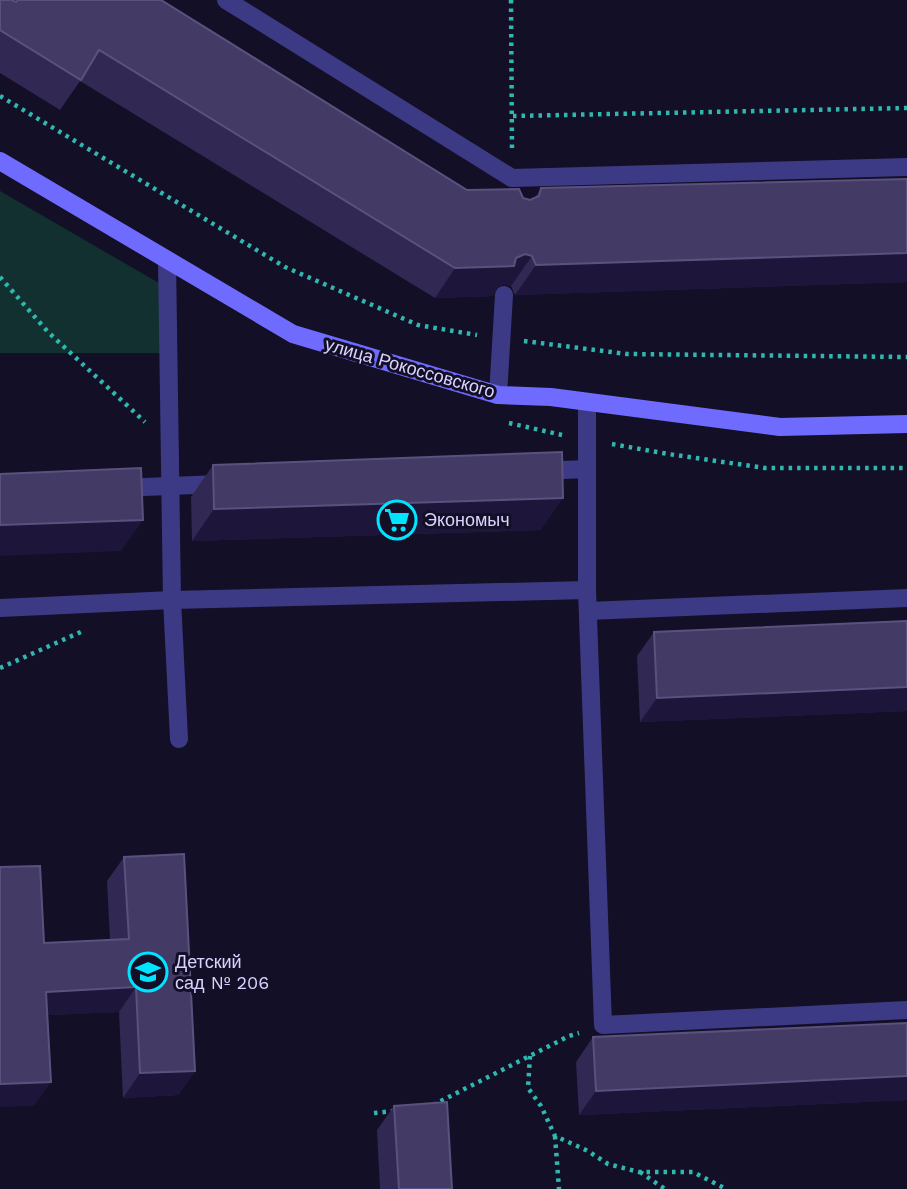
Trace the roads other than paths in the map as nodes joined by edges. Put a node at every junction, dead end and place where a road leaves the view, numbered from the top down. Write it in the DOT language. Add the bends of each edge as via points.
graph roads {
  1 [pos="226,0"];
  2 [pos="0,161"];
  3 [pos="907,167"];
  4 [pos="167,260"];
  5 [pos="504,295"];
  6 [pos="498,395"];
  7 [pos="587,402"];
  8 [pos="907,424"];
  9 [pos="587,469"];
  10 [pos="517,472"];
  11 [pos="240,483"];
  12 [pos="170,486"];
  13 [pos="95,489"];
  14 [pos="587,590"];
  15 [pos="907,598"];
  16 [pos="172,600"];
  17 [pos="0,608"];
  18 [pos="588,611"];
  19 [pos="179,739"];
  20 [pos="907,1010"];
  1 -- 3 [label="lane" via="511,185"];
  2 -- 4 [label="street, улица Рокоссовского"];
  4 -- 6 [label="street, улица Рокоссовского" via="293,334"];
  4 -- 12 [label="lane"];
  5 -- 6 [label="lane"];
  6 -- 7 [label="street, улица Рокоссовского"];
  7 -- 8 [label="street, улица Рокоссовского" via="780,427"];
  7 -- 9 [label="lane"];
  9 -- 10 [label="lane"];
  9 -- 14 [label="lane"];
  11 -- 12 [label="lane"];
  12 -- 13 [label="lane"];
  12 -- 16 [label="lane"];
  14 -- 16 [label="lane"];
  14 -- 18 [label="lane"];
  15 -- 18 [label="lane"];
  16 -- 17 [label="lane"];
  16 -- 19 [label="lane"];
  18 -- 20 [label="lane" via="603,1026"];
}
